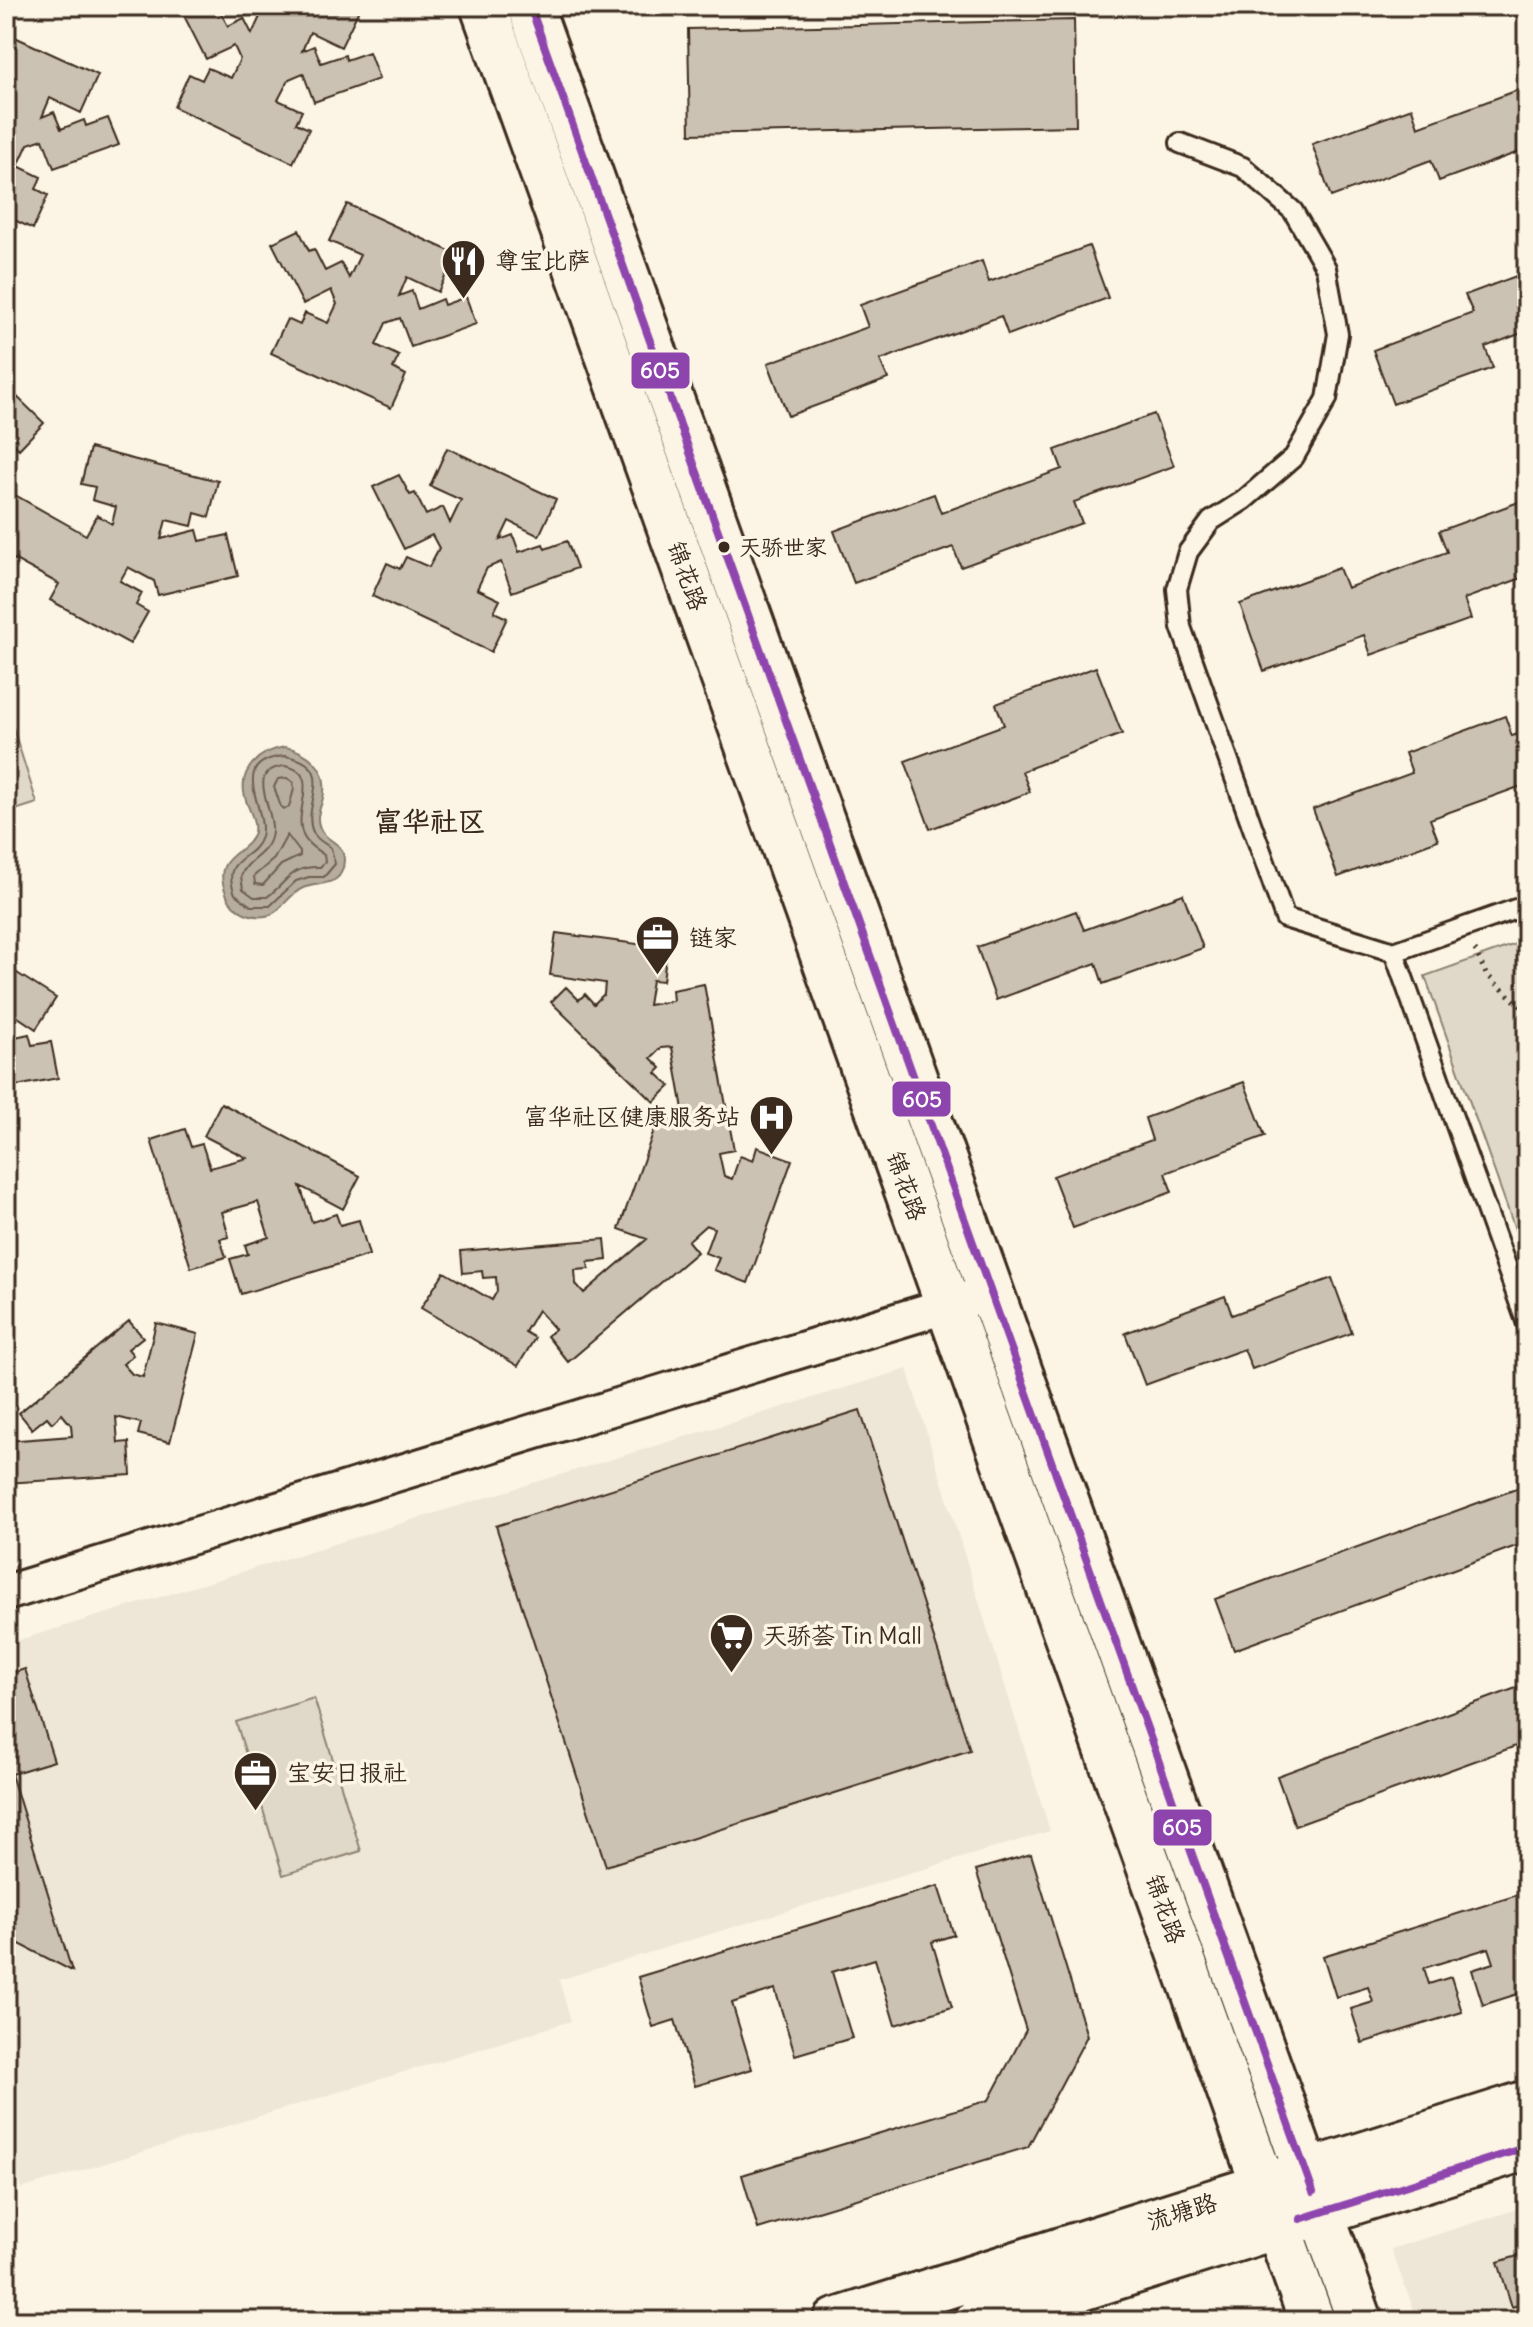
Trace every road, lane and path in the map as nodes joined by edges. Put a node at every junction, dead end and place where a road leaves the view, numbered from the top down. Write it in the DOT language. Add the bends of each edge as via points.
graph roads {
  1 [pos="483,6"];
  2 [pos="530,6"];
  3 [pos="1180,143"];
  4 [pos="1527,905"];
  5 [pos="1464,928"];
  6 [pos="1394,952"];
  7 [pos="1527,1012"];
  8 [pos="991,1292"];
  9 [pos="949,1305"];
  10 [pos="1527,1324"];
  11 [pos="6,1593"];
  12 [pos="1527,2103"];
  13 [pos="1527,2147"];
  14 [pos="1264,2186"];
  15 [pos="1314,2192"];
  16 [pos="1279,2226"];
  17 [pos="836,2321"];
  18 [pos="977,2321"];
  19 [pos="1312,2321"];
  20 [pos="1360,2321"];
  1 -- 9 [label="street, 锦花路"];
  2 -- 8 [label="street, 锦花路"];
  3 -- 6 [label="lane" via="1243,167 1293,211 1326,268 1338,334 1327,399 1294,457 1211,521 1188,552 1177,589 1181,627 1285,918"];
  4 -- 5 [label="lane"];
  5 -- 6 [label="lane"];
  5 -- 7 [label="path" via="1486,974"];
  6 -- 10 [label="lane"];
  8 -- 9 [label="street"];
  8 -- 15 [label="street, 锦花路"];
  9 -- 11 [label="street"];
  9 -- 14 [label="street, 锦花路"];
  12 -- 15 [label="street, 流塘路"];
  13 -- 15 [label="street, 流塘路"];
  14 -- 15 [label="street, 流塘路"];
  14 -- 16 [label="street, 锦花路"];
  14 -- 17 [label="street, 流塘路"];
  15 -- 16 [label="street, 流塘路"];
  15 -- 20 [label="street, 锦花路"];
  16 -- 18 [label="street, 流塘路"];
  16 -- 19 [label="street, 锦花路"];
}
